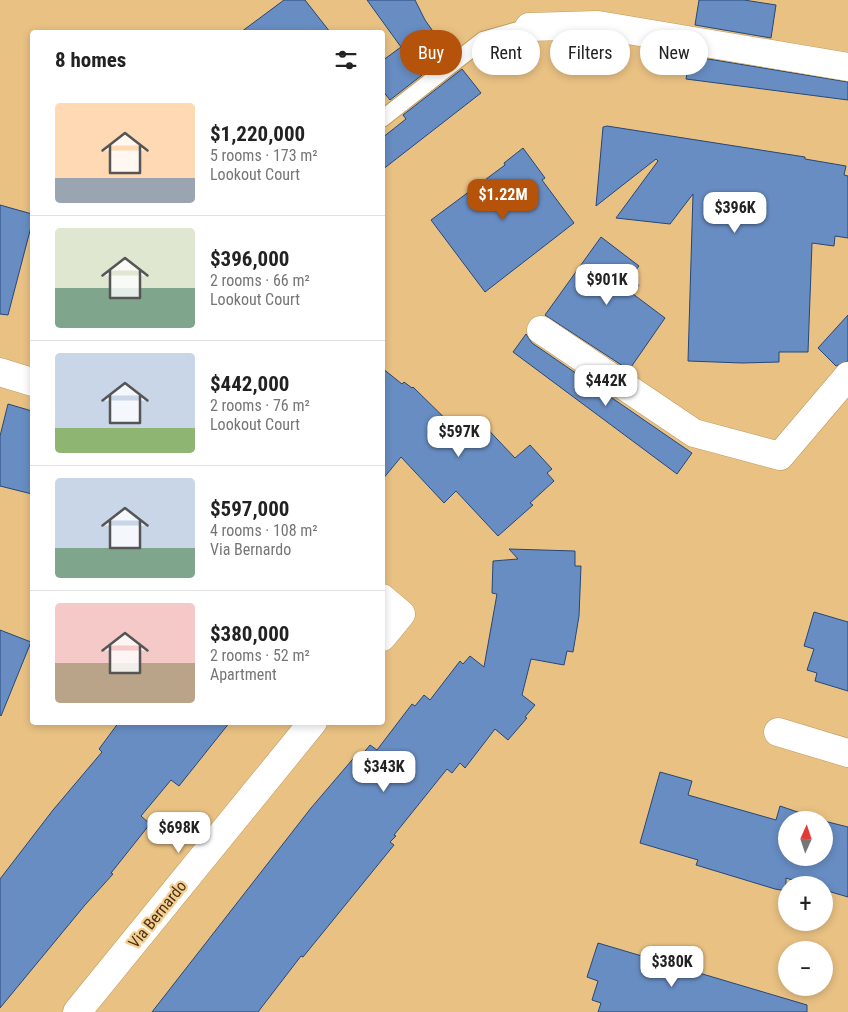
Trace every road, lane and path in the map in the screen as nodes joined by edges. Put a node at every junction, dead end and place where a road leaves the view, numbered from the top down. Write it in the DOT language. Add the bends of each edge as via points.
graph roads {
  1 [pos="529,27"];
  2 [pos="848,68"];
  3 [pos="385,117"];
  4 [pos="540,330"];
  5 [pos="0,372"];
  6 [pos="848,376"];
  7 [pos="30,381"];
  8 [pos="385,601"];
  9 [pos="385,633"];
  10 [pos="311,725"];
  11 [pos="778,732"];
  12 [pos="848,753"];
  13 [pos="78,1012"];
  1 -- 2 [label="street" via="598,25"];
  1 -- 3 [label="lane" via="483,40"];
  4 -- 6 [label="street" via="694,433 780,456"];
  5 -- 7 [label="street"];
  8 -- 9 [label="street" via="401,614"];
  10 -- 13 [label="street, Via Bernardo"];
  11 -- 12 [label="street"];
}
